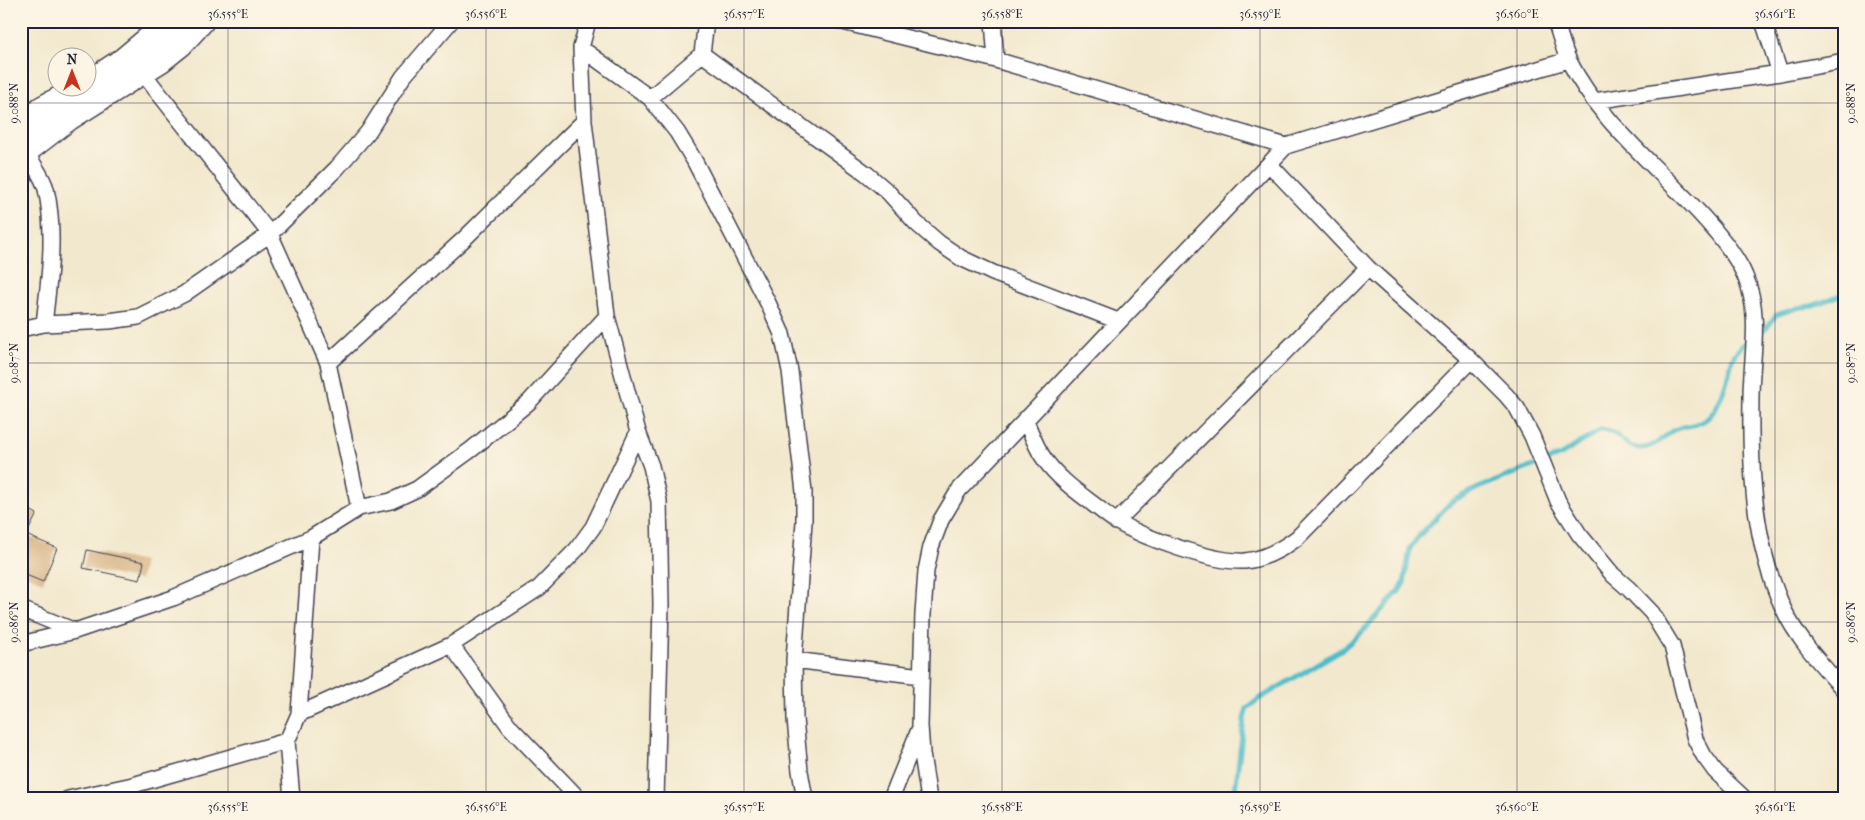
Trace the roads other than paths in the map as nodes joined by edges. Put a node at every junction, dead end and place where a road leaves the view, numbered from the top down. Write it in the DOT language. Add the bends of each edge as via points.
graph roads {
  1 [pos="171,21"];
  2 [pos="201,21"];
  3 [pos="451,21"];
  4 [pos="588,21"];
  5 [pos="706,21"];
  6 [pos="839,21"];
  7 [pos="993,21"];
  8 [pos="1555,21"];
  9 [pos="1763,21"];
  10 [pos="581,48"];
  11 [pos="702,54"];
  12 [pos="996,60"];
  13 [pos="1568,60"];
  14 [pos="1844,61"];
  15 [pos="132,67"];
  16 [pos="1780,73"];
  17 [pos="98,80"];
  18 [pos="62,98"];
  19 [pos="650,98"];
  20 [pos="1594,101"];
  21 [pos="584,121"];
  22 [pos="22,142"];
  23 [pos="1286,146"];
  24 [pos="1269,164"];
  25 [pos="270,234"];
  26 [pos="1368,268"];
  27 [pos="607,316"];
  28 [pos="1118,321"];
  29 [pos="44,324"];
  30 [pos="21,329"];
  31 [pos="1471,360"];
  32 [pos="328,363"];
  33 [pos="1025,419"];
  34 [pos="638,432"];
  35 [pos="359,508"];
  36 [pos="1116,522"];
  37 [pos="311,538"];
  38 [pos="21,609"];
  39 [pos="75,631"];
  40 [pos="21,644"];
  41 [pos="451,645"];
  42 [pos="794,660"];
  43 [pos="921,676"];
  44 [pos="1844,690"];
  45 [pos="299,714"];
  46 [pos="920,726"];
  47 [pos="287,741"];
  48 [pos="68,799"];
  49 [pos="292,799"];
  50 [pos="579,799"];
  51 [pos="656,799"];
  52 [pos="805,799"];
  53 [pos="891,799"];
  54 [pos="929,799"];
  55 [pos="1745,799"];
  1 -- 15 [label="highway"];
  2 -- 15 [label="highway" via="160,60"];
  3 -- 25 [label="street" via="403,77 368,132"];
  4 -- 10 [label="street"];
  5 -- 11 [label="street"];
  6 -- 12 [label="street"];
  7 -- 12 [label="street"];
  8 -- 13 [label="street"];
  9 -- 16 [label="street"];
  10 -- 19 [label="street"];
  10 -- 21 [label="street"];
  11 -- 19 [label="street"];
  11 -- 28 [label="street" via="867,174 939,244 993,273"];
  12 -- 23 [label="street"];
  13 -- 20 [label="street"];
  13 -- 23 [label="street"];
  14 -- 16 [label="street"];
  15 -- 17 [label="highway"];
  15 -- 22 [label="highway" via="68,118"];
  15 -- 25 [label="street"];
  16 -- 20 [label="street"];
  18 -- 22 [label="highway" via="42,109"];
  19 -- 42 [label="street" via="694,160 782,334 790,371 804,492"];
  20 -- 44 [label="street" via="1617,130 1703,217 1745,276 1753,308 1755,338 1751,396 1754,498 1769,573 1783,609 1803,641"];
  21 -- 27 [label="street"];
  21 -- 32 [label="street" via="464,239"];
  22 -- 29 [label="street" via="46,187 50,218 49,281"];
  23 -- 24 [label="street"];
  24 -- 26 [label="street"];
  24 -- 28 [label="street"];
  25 -- 29 [label="street" via="184,294 138,317"];
  25 -- 32 [label="street"];
  26 -- 31 [label="street"];
  26 -- 36 [label="street"];
  27 -- 34 [label="street"];
  27 -- 35 [label="street" via="529,402 472,449 417,489 391,501"];
  28 -- 33 [label="street"];
  29 -- 30 [label="street"];
  31 -- 36 [label="street" via="1297,538 1270,554 1244,561 1221,560"];
  31 -- 55 [label="street" via="1517,408 1558,501 1579,534 1613,575 1652,613 1672,646 1695,739 1715,772"];
  32 -- 35 [label="street"];
  33 -- 36 [label="street" via="1045,460 1062,480"];
  33 -- 43 [label="street" via="959,490 941,520 926,571"];
  34 -- 41 [label="street" via="593,527 577,549 538,588"];
  34 -- 51 [label="street" via="652,466 659,501 661,605"];
  35 -- 37 [label="street"];
  37 -- 39 [label="street" via="173,598"];
  37 -- 45 [label="street"];
  38 -- 39 [label="street"];
  39 -- 40 [label="street"];
  41 -- 45 [label="street"];
  41 -- 50 [label="street" via="510,727"];
  42 -- 43 [label="street"];
  42 -- 52 [label="street" via="795,718"];
  43 -- 46 [label="street"];
  45 -- 47 [label="street"];
  46 -- 53 [label="street"];
  46 -- 54 [label="street"];
  47 -- 48 [label="street" via="133,785"];
  47 -- 49 [label="street"];
}
